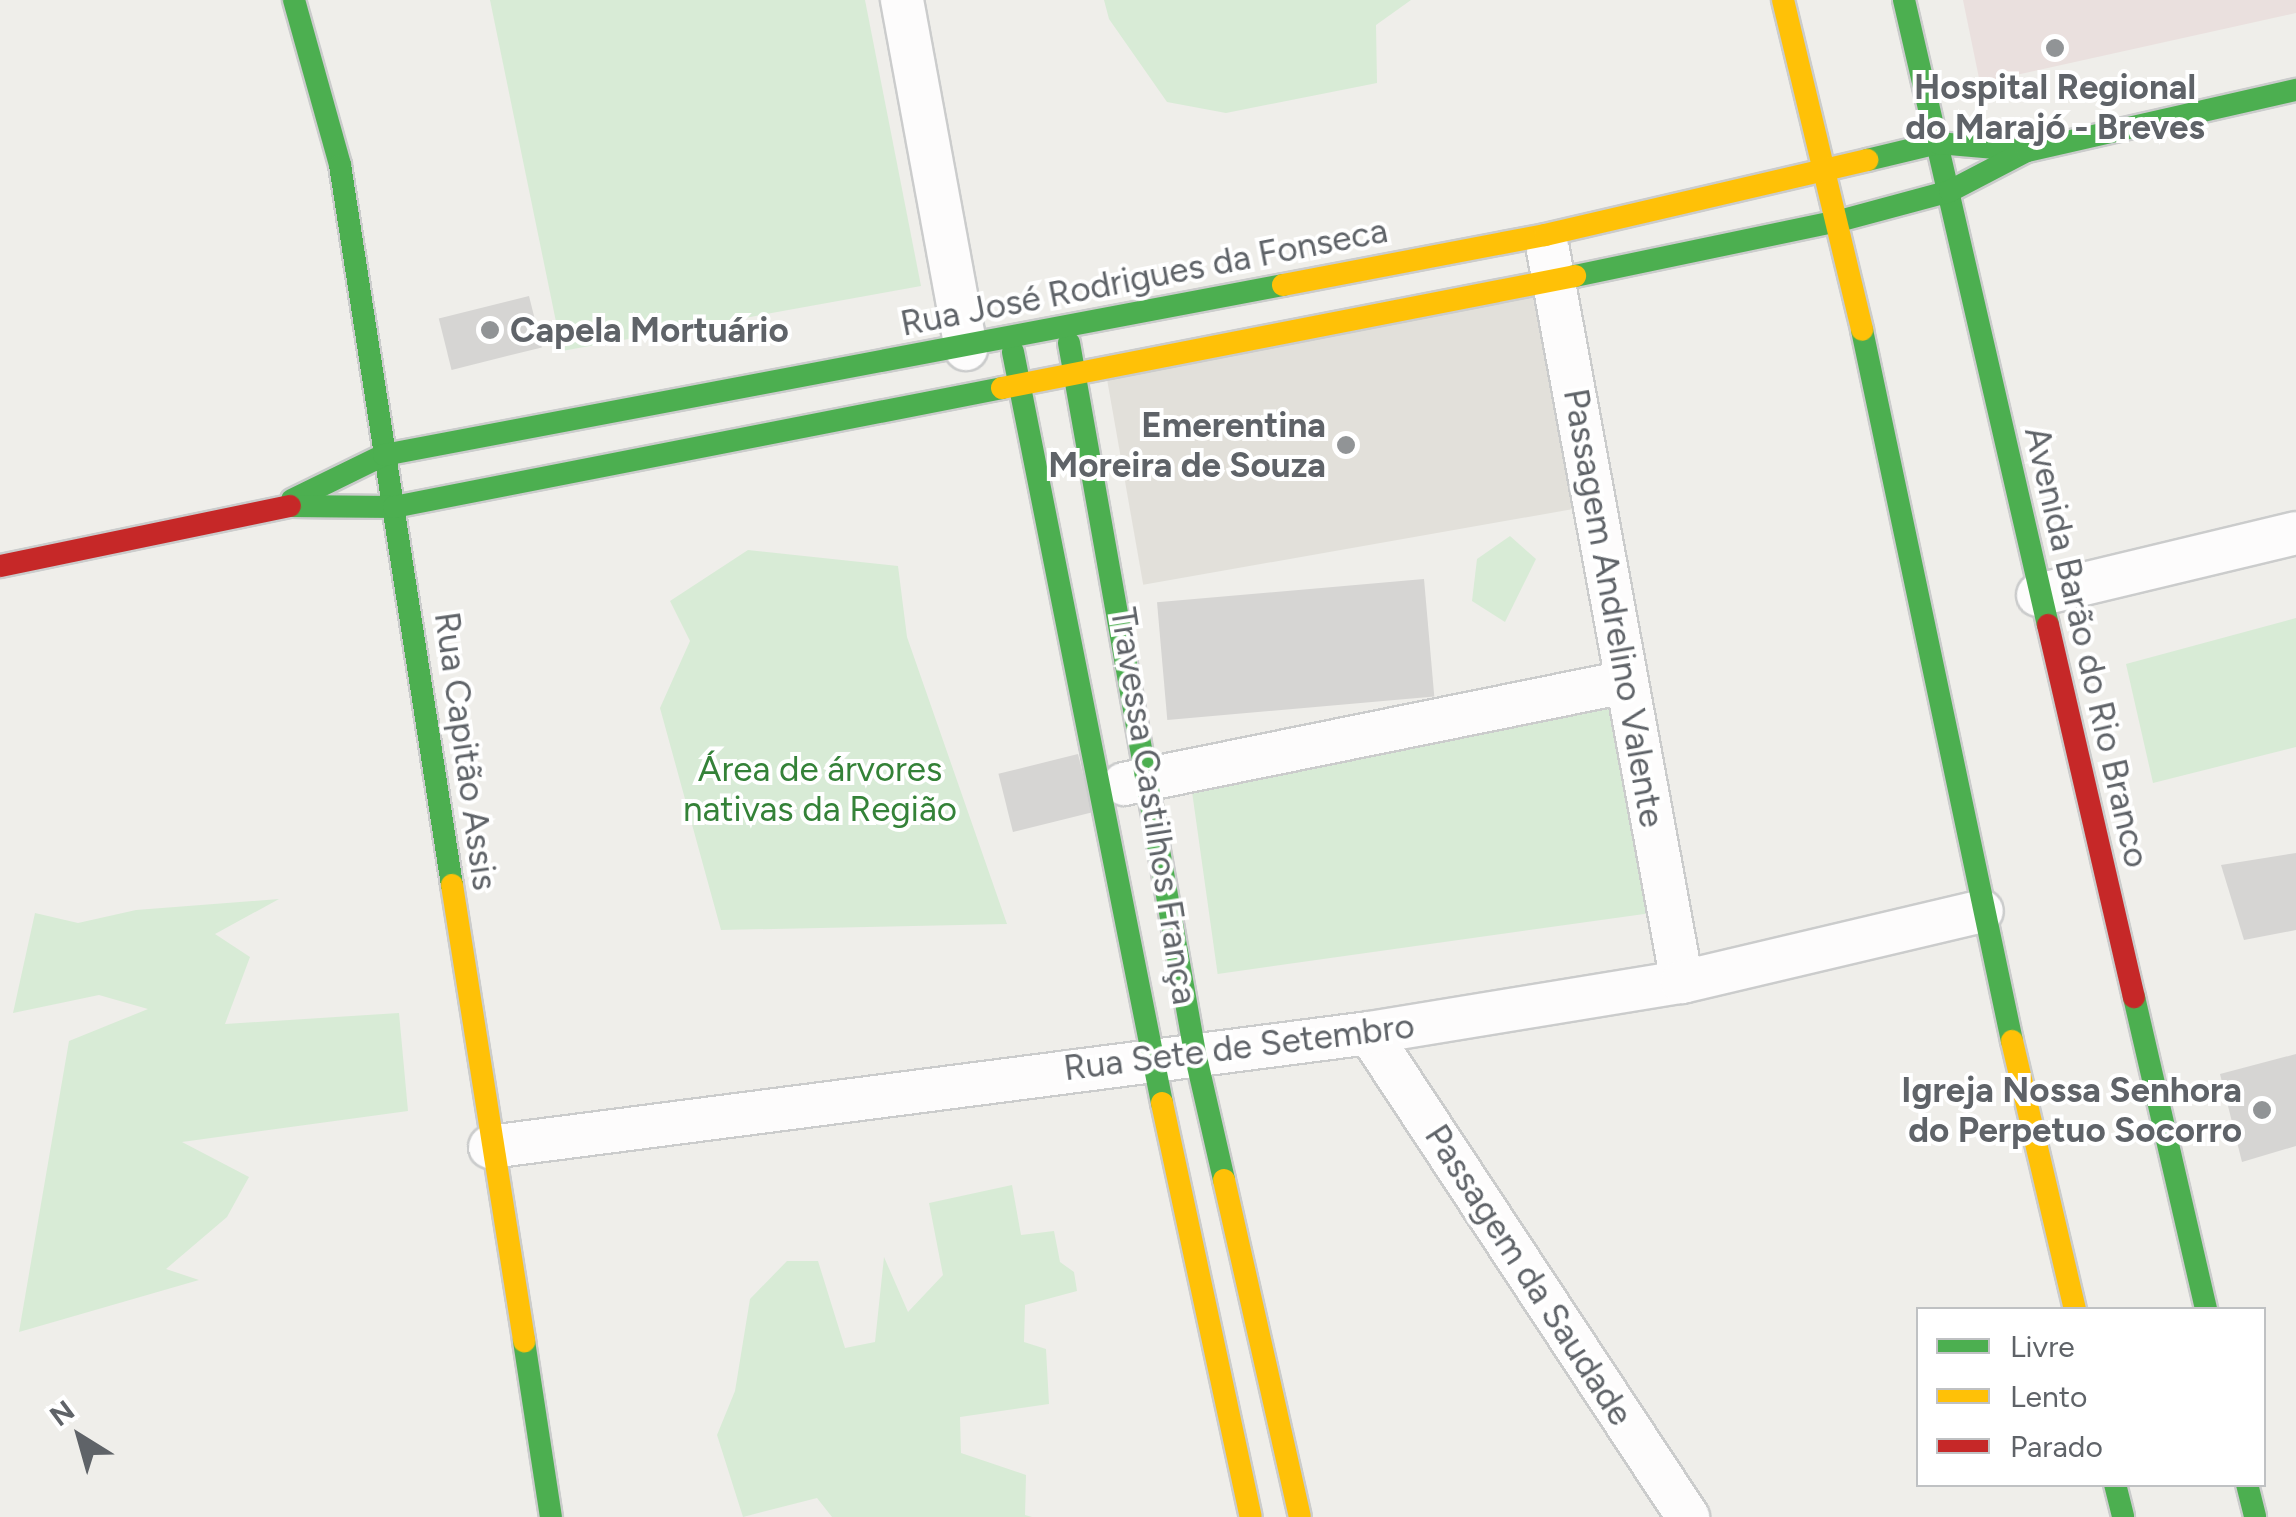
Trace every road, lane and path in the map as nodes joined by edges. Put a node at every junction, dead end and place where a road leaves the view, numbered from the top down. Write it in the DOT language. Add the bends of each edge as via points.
graph roads {
  1 [pos="294,0"];
  2 [pos="902,0"];
  3 [pos="1783,0"];
  4 [pos="1904,0"];
  5 [pos="2296,90"];
  6 [pos="1938,143"];
  7 [pos="2027,150"];
  8 [pos="1823,168"];
  9 [pos="1950,191"];
  10 [pos="1839,221"];
  11 [pos="1544,235"];
  12 [pos="1556,280"];
  13 [pos="1064,329"];
  14 [pos="1012,340"];
  15 [pos="966,349"];
  16 [pos="1080,377"];
  17 [pos="754,386"];
  18 [pos="1018,386"];
  19 [pos="764,435"];
  20 [pos="384,455"];
  21 [pos="280,506"];
  22 [pos="394,507"];
  23 [pos="2296,533"];
  24 [pos="0,566"];
  25 [pos="2038,595"];
  26 [pos="1624,682"];
  27 [pos="1152,778"];
  28 [pos="1099,790"];
  29 [pos="1982,911"];
  30 [pos="1682,982"];
  31 [pos="1370,1034"];
  32 [pos="1194,1053"];
  33 [pos="1152,1058"];
  34 [pos="490,1148"];
  35 [pos="2073,1307"];
  36 [pos="2205,1307"];
  37 [pos="2116,1487"];
  38 [pos="2248,1487"];
  39 [pos="551,1517"];
  40 [pos="1251,1517"];
  41 [pos="1300,1517"];
  42 [pos="1688,1517"];
  43 [pos="2123,1517"];
  44 [pos="2255,1517"];
  1 -- 20 [label="street, Rua Capitão Assis" via="340,165"];
  2 -- 15 [label="street"];
  3 -- 8 [label="street"];
  4 -- 6 [label="street, Avenida Barão do Rio Branco"];
  5 -- 7 [label="street, Rua José Rodrigues da Fonseca"];
  6 -- 7 [label="street, Rua José Rodrigues da Fonseca"];
  6 -- 8 [label="street, Rua José Rodrigues da Fonseca"];
  6 -- 9 [label="street, Avenida Barão do Rio Branco"];
  7 -- 9 [label="street, Rua José Rodrigues da Fonseca"];
  8 -- 10 [label="street"];
  8 -- 11 [label="street, Rua José Rodrigues da Fonseca"];
  9 -- 10 [label="street, Rua José Rodrigues da Fonseca"];
  9 -- 25 [label="street, Avenida Barão do Rio Branco"];
  10 -- 12 [label="street, Rua José Rodrigues da Fonseca"];
  10 -- 29 [label="street"];
  11 -- 12 [label="street, Passagem Andrelino Valente"];
  11 -- 13 [label="street, Rua José Rodrigues da Fonseca"];
  12 -- 16 [label="street, Rua José Rodrigues da Fonseca"];
  12 -- 26 [label="street, Passagem Andrelino Valente"];
  13 -- 14 [label="street, Rua José Rodrigues da Fonseca"];
  13 -- 16 [label="street, Travessa Castilhos França"];
  14 -- 15 [label="street, Rua José Rodrigues da Fonseca"];
  14 -- 18 [label="street, Travessa Castilhos França"];
  15 -- 17 [label="street, Rua José Rodrigues da Fonseca"];
  16 -- 18 [label="street, Rua José Rodrigues da Fonseca"];
  16 -- 27 [label="street, Travessa Castilhos França"];
  17 -- 19 [label="street"];
  17 -- 20 [label="street, Rua José Rodrigues da Fonseca"];
  18 -- 19 [label="street, Rua José Rodrigues da Fonseca"];
  18 -- 28 [label="street, Travessa Castilhos França"];
  19 -- 22 [label="street, Rua José Rodrigues da Fonseca"];
  20 -- 21 [label="street, Rua José Rodrigues da Fonseca"];
  20 -- 22 [label="street, Rua Capitão Assis"];
  21 -- 22 [label="street, Rua José Rodrigues da Fonseca"];
  21 -- 24 [label="street, Rua José Rodrigues da Fonseca"];
  22 -- 34 [label="street, Rua Capitão Assis"];
  23 -- 25 [label="street"];
  25 -- 36 [label="street, Avenida Barão do Rio Branco"];
  26 -- 27 [label="street"];
  26 -- 30 [label="street, Passagem Andrelino Valente"];
  27 -- 28 [label="street"];
  27 -- 32 [label="street, Travessa Castilhos França"];
  28 -- 33 [label="street, Travessa Castilhos França"];
  29 -- 30 [label="street, Rua Sete de Setembro"];
  29 -- 35 [label="street"];
  30 -- 31 [label="street, Rua Sete de Setembro"];
  31 -- 32 [label="street, Rua Sete de Setembro"];
  31 -- 42 [label="street, Passagem da Saudade"];
  32 -- 33 [label="street, Rua Sete de Setembro"];
  32 -- 41 [label="street, Travessa Castilhos França"];
  33 -- 34 [label="street, Rua Sete de Setembro"];
  33 -- 40 [label="street, Travessa Castilhos França"];
  34 -- 39 [label="street, Rua Capitão Assis"];
  37 -- 43 [label="street"];
  38 -- 44 [label="street"];
}
